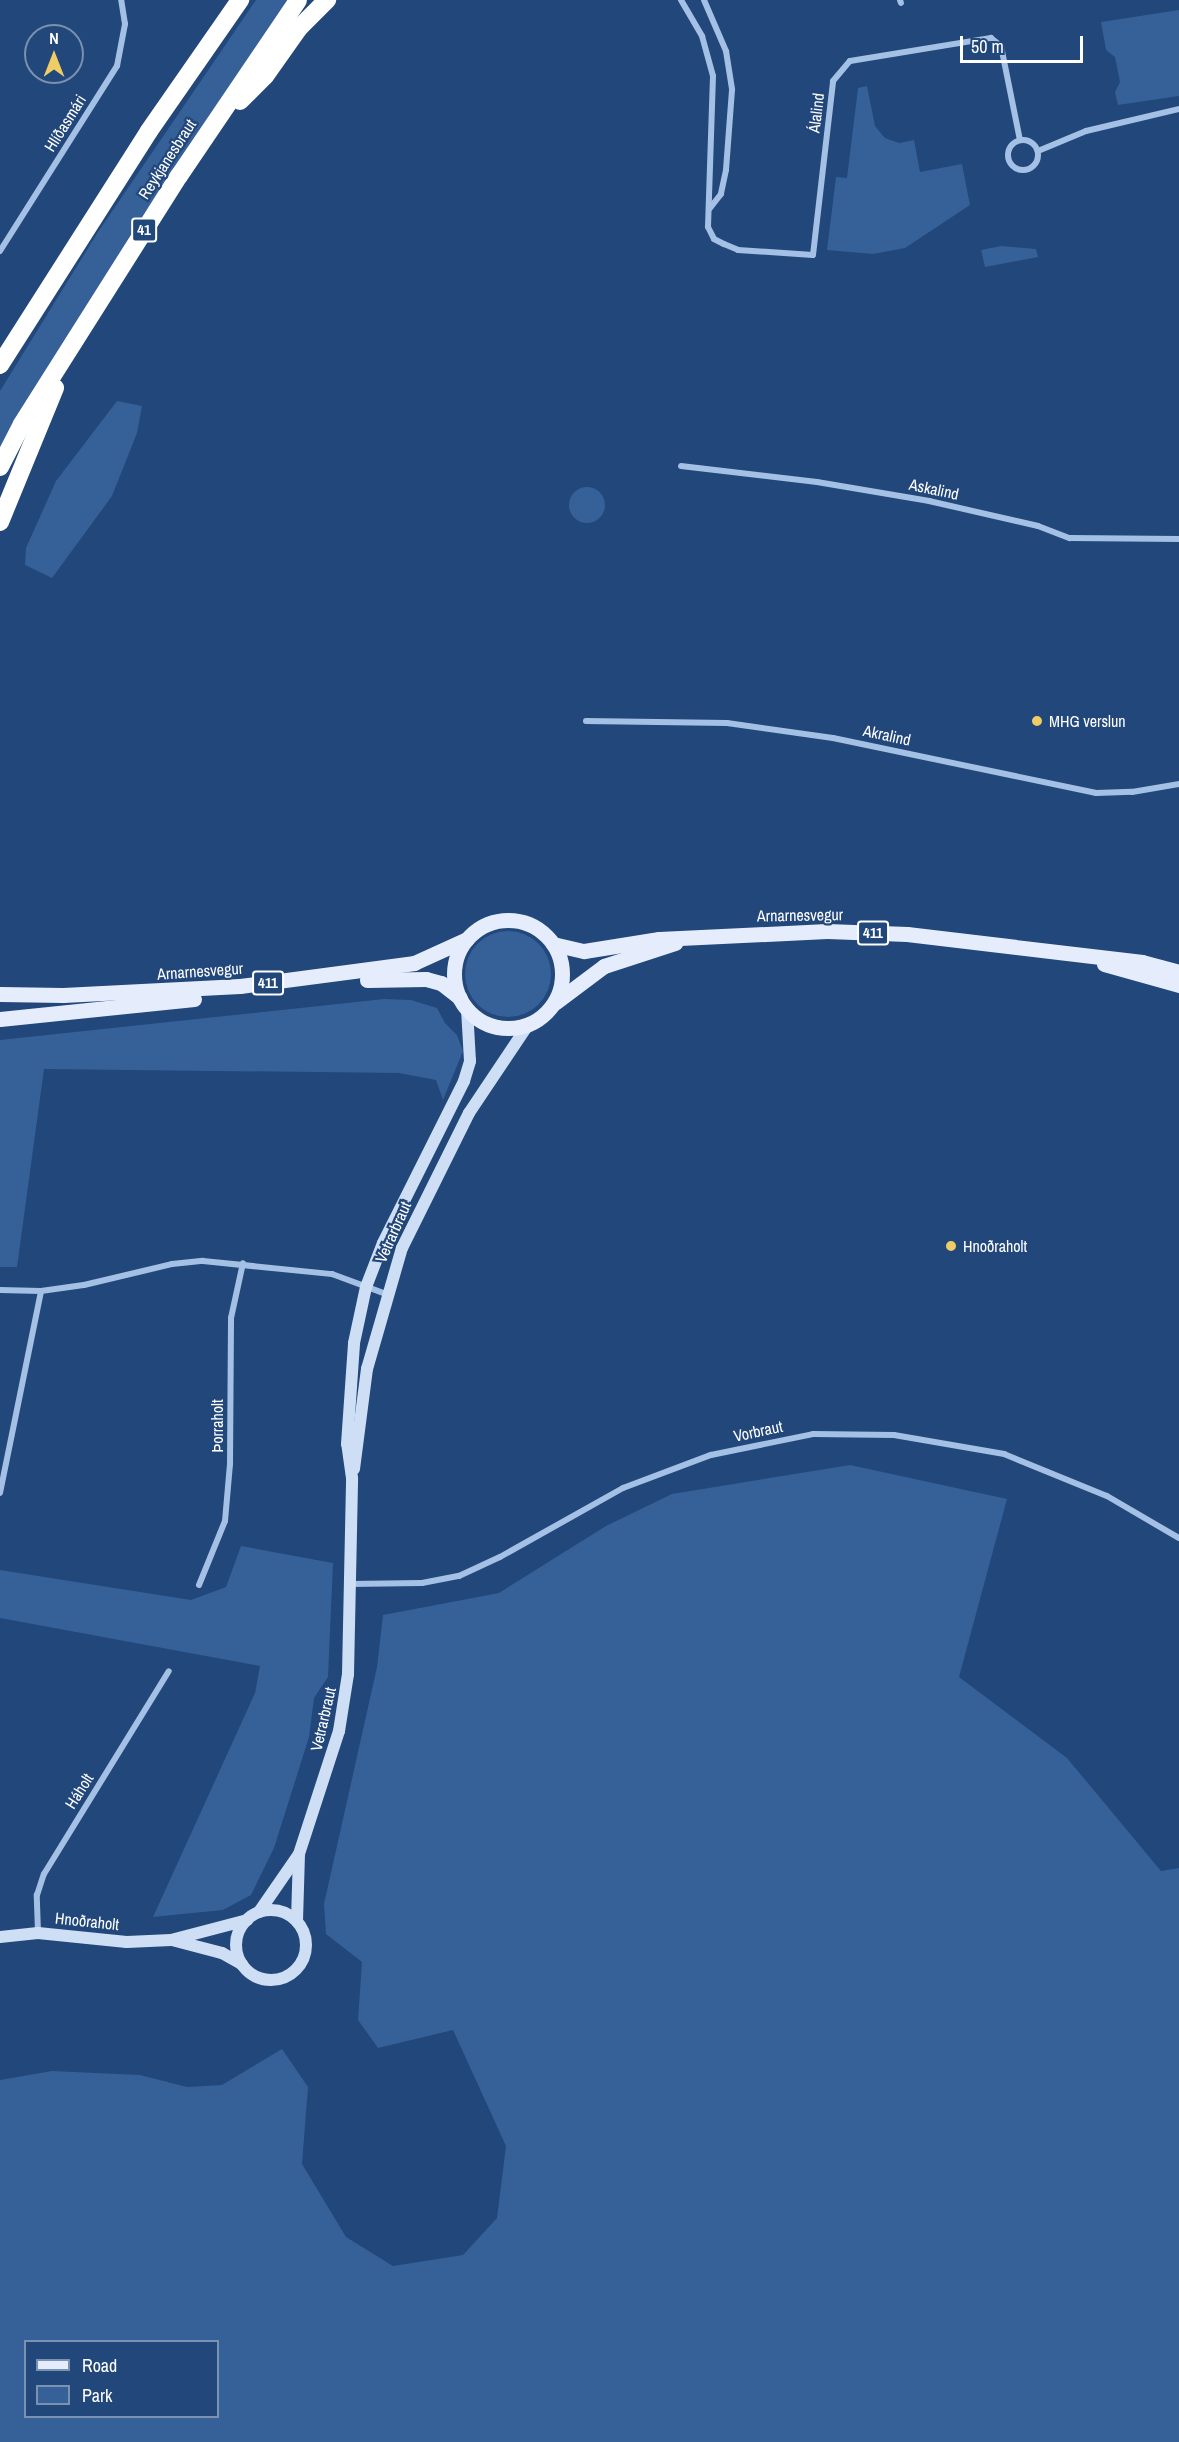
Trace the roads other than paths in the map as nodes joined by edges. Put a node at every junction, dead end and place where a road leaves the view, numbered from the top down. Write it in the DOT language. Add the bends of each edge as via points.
graph roads {
  1 [pos="121,0"];
  2 [pos="240,0"];
  3 [pos="298,0"];
  4 [pos="327,0"];
  5 [pos="681,0"];
  6 [pos="704,0"];
  7 [pos="1179,109"];
  8 [pos="212,127"];
  9 [pos="1020,140"];
  10 [pos="1038,151"];
  11 [pos="710,208"];
  12 [pos="0,251"];
  13 [pos="61,268"];
  14 [pos="82,328"];
  15 [pos="0,343"];
  16 [pos="0,365"];
  17 [pos="681,466"];
  18 [pos="0,467"];
  19 [pos="0,522"];
  20 [pos="1179,539"];
  21 [pos="586,721"];
  22 [pos="1179,784"];
  23 [pos="467,939"];
  24 [pos="684,940"];
  25 [pos="553,944"];
  26 [pos="1061,952"];
  27 [pos="1179,972"];
  28 [pos="1179,985"];
  29 [pos="0,994"];
  30 [pos="464,1004"];
  31 [pos="553,1005"];
  32 [pos="0,1019"];
  33 [pos="528,1024"];
  34 [pos="243,1263"];
  35 [pos="366,1287"];
  36 [pos="0,1290"];
  37 [pos="41,1291"];
  38 [pos="386,1294"];
  39 [pos="352,1478"];
  40 [pos="0,1493"];
  41 [pos="1179,1538"];
  42 [pos="350,1584"];
  43 [pos="199,1585"];
  44 [pos="169,1671"];
  45 [pos="299,1854"];
  46 [pos="260,1912"];
  47 [pos="247,1920"];
  48 [pos="297,1921"];
  49 [pos="38,1933"];
  50 [pos="0,1937"];
  51 [pos="171,1940"];
  52 [pos="242,1964"];
  1 -- 12 [label="street, Hlíðasmári" via="125,24 117,66"];
  2 -- 13 [label="highway, Reykjanesbraut"];
  3 -- 8 [label="highway, Reykjanesbraut / 41"];
  4 -- 8 [label="highway" via="299,28 265,76"];
  5 -- 11 [label="street, Álalind" via="702,36 713,76"];
  6 -- 11 [label="street" via="726,51 732,90 722,194"];
  7 -- 10 [label="street" via="1086,131"];
  8 -- 14 [label="highway, Reykjanesbraut / 41"];
  9 -- 10 [label="street" via="1033,143"];
  9 -- 10 [label="street" via="1008,153 1017,168 1027,169 1035,164"];
  9 -- 11 [label="street, Álalind" via="1001,49 995,40 982,38 856,59 841,68 833,81 813,255 738,249 724,244 711,234"];
  13 -- 15 [label="highway"];
  13 -- 16 [label="highway, Reykjanesbraut"];
  14 -- 18 [label="highway, Reykjanesbraut / 41"];
  14 -- 19 [label="highway"];
  17 -- 20 [label="street, Askalind" via="817,482 928,501 1038,526 1070,538"];
  21 -- 22 [label="street, Akralind" via="727,723 832,738 1096,793"];
  23 -- 25 [label="main road, 411" via="483,927 509,920 537,929"];
  23 -- 29 [label="main road, Arnarnesvegur / 411" via="414,963 240,986 73,995"];
  23 -- 30 [label="main road" via="455,968"];
  24 -- 25 [label="main road, Arnarnesvegur / 411" via="659,939 585,951"];
  24 -- 26 [label="main road, Arnarnesvegur / 411" via="827,931 989,941"];
  24 -- 31 [label="main road, Arnarnesvegur / 411" via="604,966"];
  25 -- 31 [label="main road" via="562,974"];
  26 -- 27 [label="main road, Arnarnesvegur / 411" via="1142,962"];
  26 -- 28 [label="main road, Arnarnesvegur / 411"];
  30 -- 32 [label="main road, Arnarnesvegur / 411" via="441,983 403,978"];
  30 -- 33 [label="main road, 411" via="482,1021 500,1028"];
  30 -- 35 [label="street, Vetrarbraut" via="470,1061 464,1082 399,1206"];
  31 -- 33 [label="main road, 411"];
  33 -- 38 [label="street, Vetrarbraut" via="506,1052 464,1123 402,1248"];
  34 -- 35 [label="street" via="332,1274"];
  34 -- 37 [label="street" via="172,1264"];
  34 -- 43 [label="street, Þorraholt" via="231,1318 231,1464 225,1521"];
  35 -- 38 [label="street"];
  35 -- 39 [label="street, Vetrarbraut" via="350,1376 348,1444"];
  36 -- 37 [label="street"];
  37 -- 40 [label="street"];
  38 -- 39 [label="street, Vetrarbraut" via="367,1369"];
  39 -- 42 [label="street, Vetrarbraut"];
  41 -- 42 [label="street, Vorbraut" via="1107,1496 1004,1454 894,1435 813,1434 711,1455 622,1488 459,1576 422,1583"];
  42 -- 45 [label="street, Vetrarbraut" via="346,1694 330,1762"];
  44 -- 49 [label="street, Háholt" via="44,1874 38,1895"];
  45 -- 46 [label="street, Vetrarbraut"];
  45 -- 48 [label="street, Vetrarbraut"];
  46 -- 47 [label="street, Vetrarbraut"];
  46 -- 48 [label="street" via="280,1911"];
  47 -- 51 [label="street, Hnoðraholt"];
  47 -- 52 [label="street" via="237,1937"];
  48 -- 52 [label="street, Vetrarbraut" via="306,1946 301,1963 291,1973 266,1979"];
  49 -- 50 [label="street, Hnoðraholt"];
  49 -- 51 [label="street, Hnoðraholt" via="127,1942"];
  51 -- 52 [label="street, Hnoðraholt" via="222,1953"];
}
